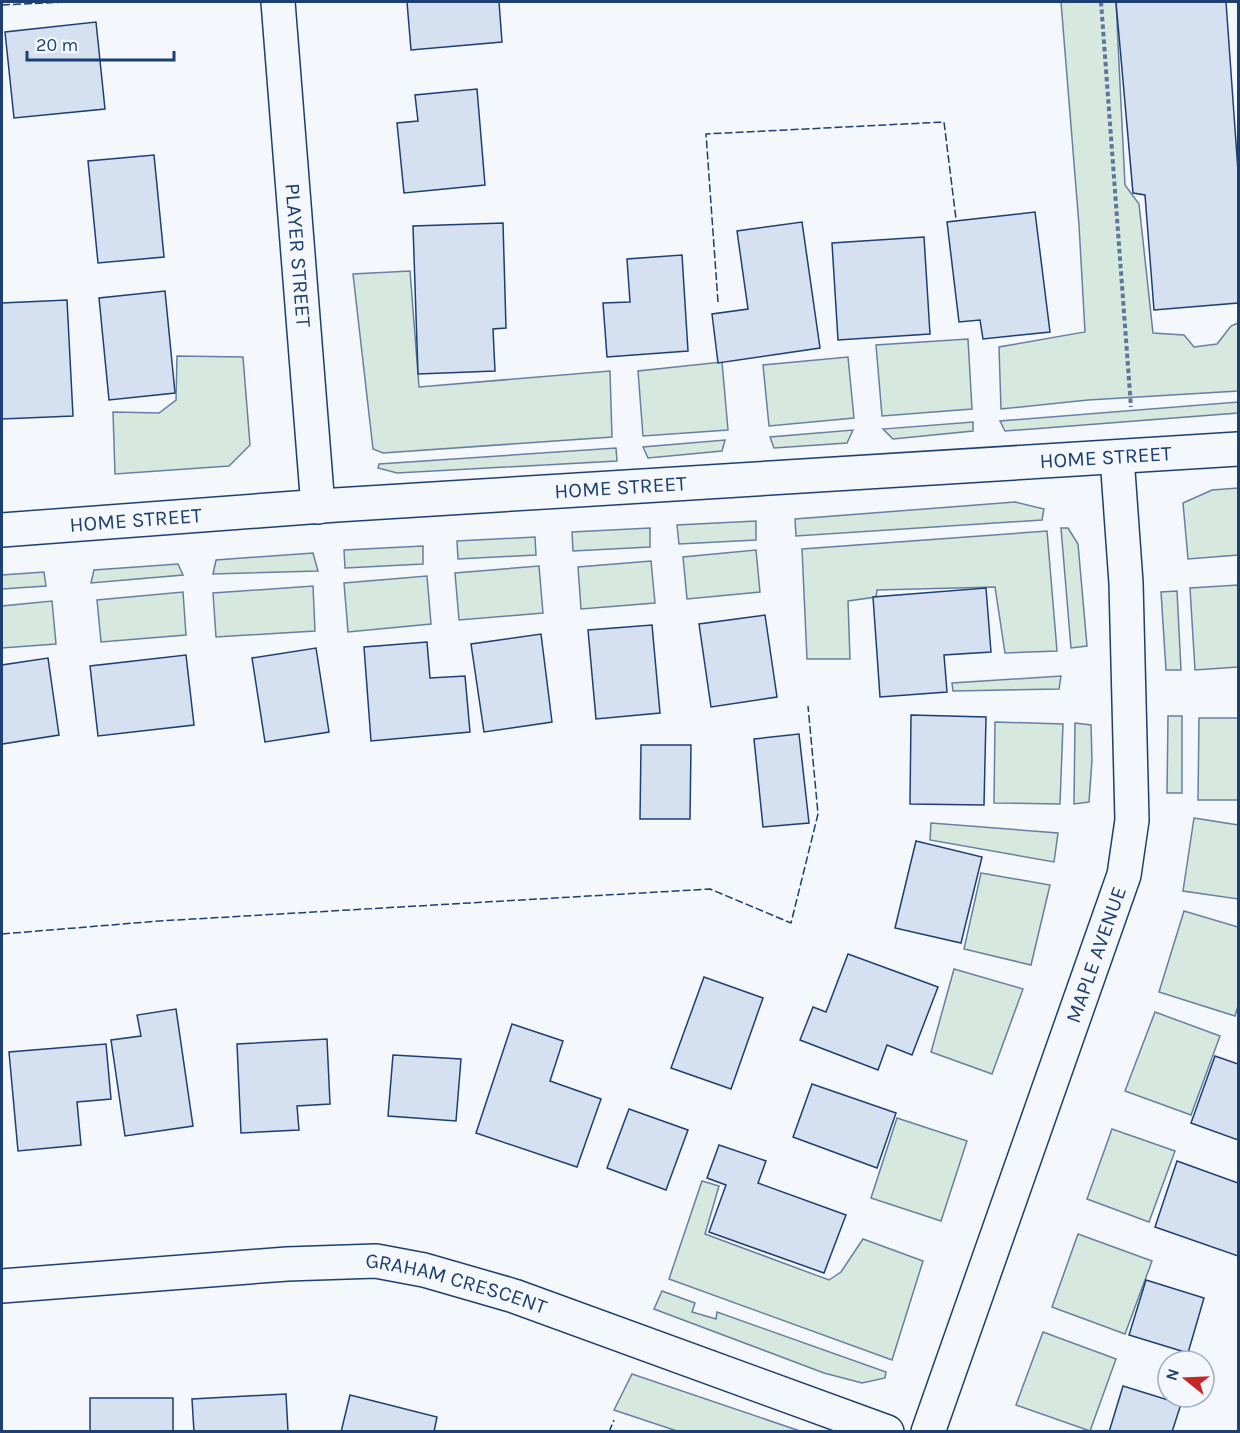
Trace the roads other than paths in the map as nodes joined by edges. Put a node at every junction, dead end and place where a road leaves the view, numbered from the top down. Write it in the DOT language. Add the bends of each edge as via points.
graph roads {
  1 [pos="278,2"];
  2 [pos="1239,448"];
  3 [pos="1117,457"];
  4 [pos="318,507"];
  5 [pos="2,530"];
  6 [pos="2,1286"];
  7 [pos="887,1431"];
  8 [pos="928,1431"];
  1 -- 4 [label="street, PLAYER STREET"];
  2 -- 3 [label="street, HOME STREET"];
  3 -- 4 [label="street, HOME STREET"];
  3 -- 8 [label="street, MAPLE AVENUE" via="1126,584 1132,820 1124,875"];
  4 -- 5 [label="street, HOME STREET"];
  6 -- 7 [label="street, GRAHAM CRESCENT" via="376,1261 424,1270 514,1296"];
}
